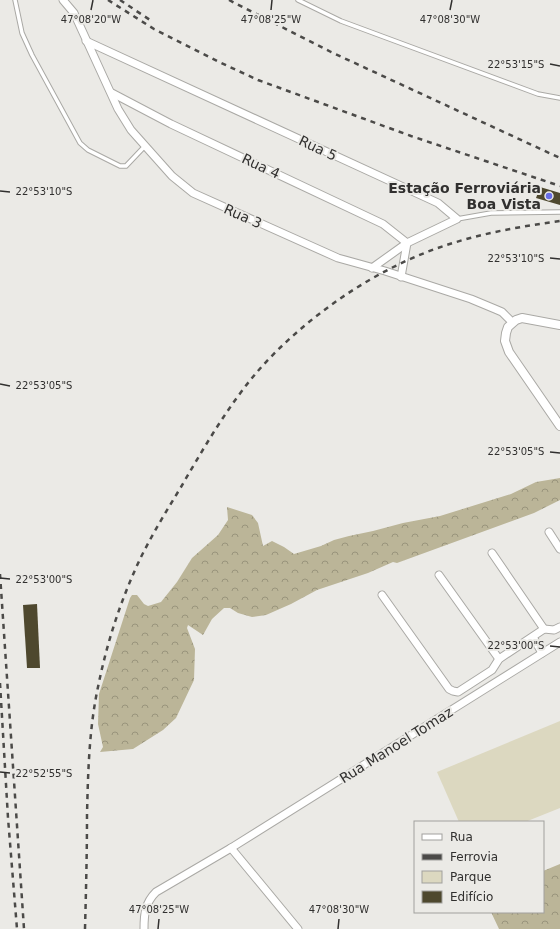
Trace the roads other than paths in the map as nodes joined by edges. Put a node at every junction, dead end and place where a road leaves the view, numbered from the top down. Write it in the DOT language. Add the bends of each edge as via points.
graph roads {
  1 [pos="15,0"];
  2 [pos="63,0"];
  3 [pos="298,0"];
  4 [pos="86,41"];
  5 [pos="112,93"];
  6 [pos="560,98"];
  7 [pos="146,146"];
  8 [pos="560,212"];
  9 [pos="457,219"];
  10 [pos="407,243"];
  11 [pos="372,268"];
  12 [pos="401,277"];
  13 [pos="512,322"];
  14 [pos="557,326"];
  15 [pos="560,426"];
  16 [pos="548,532"];
  17 [pos="560,549"];
  18 [pos="492,553"];
  19 [pos="439,575"];
  20 [pos="382,595"];
  21 [pos="560,627"];
  22 [pos="544,629"];
  23 [pos="533,637"];
  24 [pos="560,642"];
  25 [pos="542,653"];
  26 [pos="499,659"];
  27 [pos="231,848"];
  28 [pos="144,929"];
  29 [pos="298,929"];
  1 -- 7 [label="lane" via="22,33 32,55 80,143 88,150 120,166 126,166"];
  2 -- 4 [label="street, Rua 3" via="74,13"];
  3 -- 6 [label="lane" via="341,21 538,94"];
  4 -- 5 [label="street, Rua 3"];
  4 -- 9 [label="street, Rua 5" via="438,203"];
  5 -- 7 [label="street, Rua 3" via="128,125"];
  5 -- 10 [label="street, Rua 4" via="171,124 383,224"];
  7 -- 11 [label="street, Rua 3" via="172,176 192,193 338,258"];
  8 -- 9 [label="lane" via="491,213"];
  9 -- 10 [label="street"];
  10 -- 11 [label="street"];
  10 -- 12 [label="street"];
  11 -- 12 [label="street, Rua 3"];
  12 -- 13 [label="street, Rua 3" via="471,299 502,312"];
  13 -- 14 [label="street" via="522,318"];
  13 -- 15 [label="street" via="508,327 505,341 509,352"];
  16 -- 17 [label="street"];
  18 -- 22 [label="street"];
  19 -- 26 [label="street"];
  20 -- 26 [label="street" via="449,689 458,692 492,670"];
  21 -- 22 [label="street" via="554,630"];
  22 -- 23 [label="street"];
  23 -- 25 [label="street"];
  23 -- 26 [label="street"];
  24 -- 25 [label="street, Rua Manoel Tomaz"];
  25 -- 27 [label="street, Rua Manoel Tomaz"];
  27 -- 28 [label="street, Rua Manoel Tomaz" via="156,892 146,904"];
  27 -- 29 [label="street"];
}
